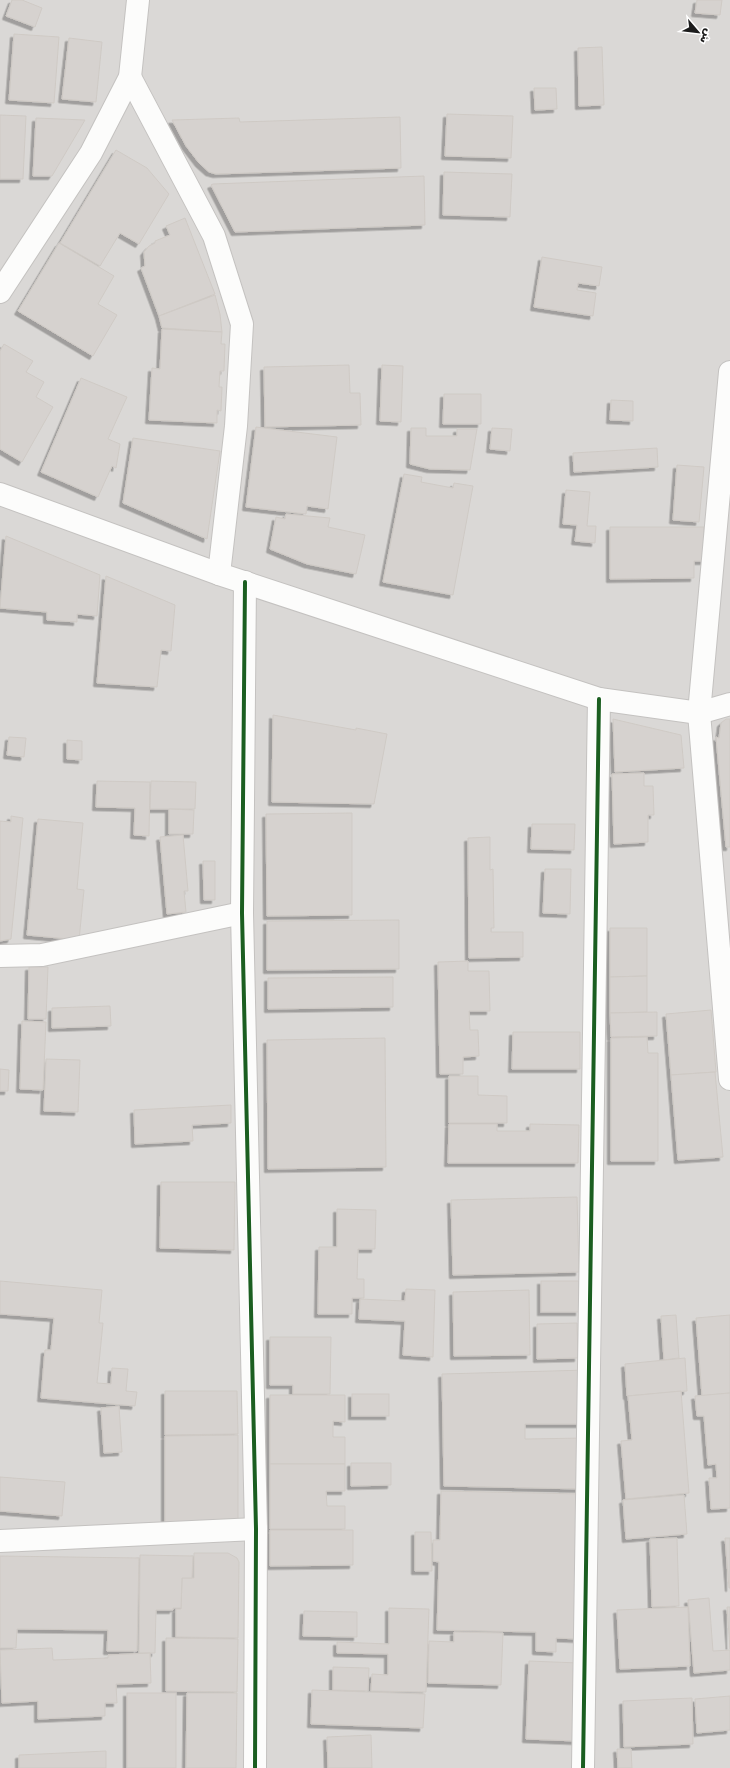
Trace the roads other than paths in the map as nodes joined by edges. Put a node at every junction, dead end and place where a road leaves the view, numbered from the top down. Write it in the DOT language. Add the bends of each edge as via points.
graph roads {
  1 [pos="138,0"];
  2 [pos="130,77"];
  3 [pos="0,292"];
  4 [pos="730,372"];
  5 [pos="0,494"];
  6 [pos="219,574"];
  7 [pos="245,582"];
  8 [pos="599,699"];
  9 [pos="730,704"];
  10 [pos="699,713"];
  11 [pos="242,913"];
  12 [pos="0,956"];
  13 [pos="730,1079"];
  14 [pos="256,1529"];
  15 [pos="0,1541"];
  16 [pos="255,1768"];
  17 [pos="583,1768"];
  1 -- 2 [label="street"];
  2 -- 3 [label="street" via="91,153"];
  2 -- 6 [label="street" via="214,236 242,324 236,426"];
  4 -- 10 [label="street"];
  5 -- 6 [label="street"];
  6 -- 7 [label="street"];
  7 -- 8 [label="street"];
  7 -- 11 [label="street"];
  8 -- 10 [label="street"];
  8 -- 17 [label="street"];
  9 -- 10 [label="street"];
  10 -- 13 [label="street"];
  11 -- 12 [label="street" via="42,955"];
  11 -- 14 [label="street"];
  14 -- 15 [label="street"];
  14 -- 16 [label="street"];
}
